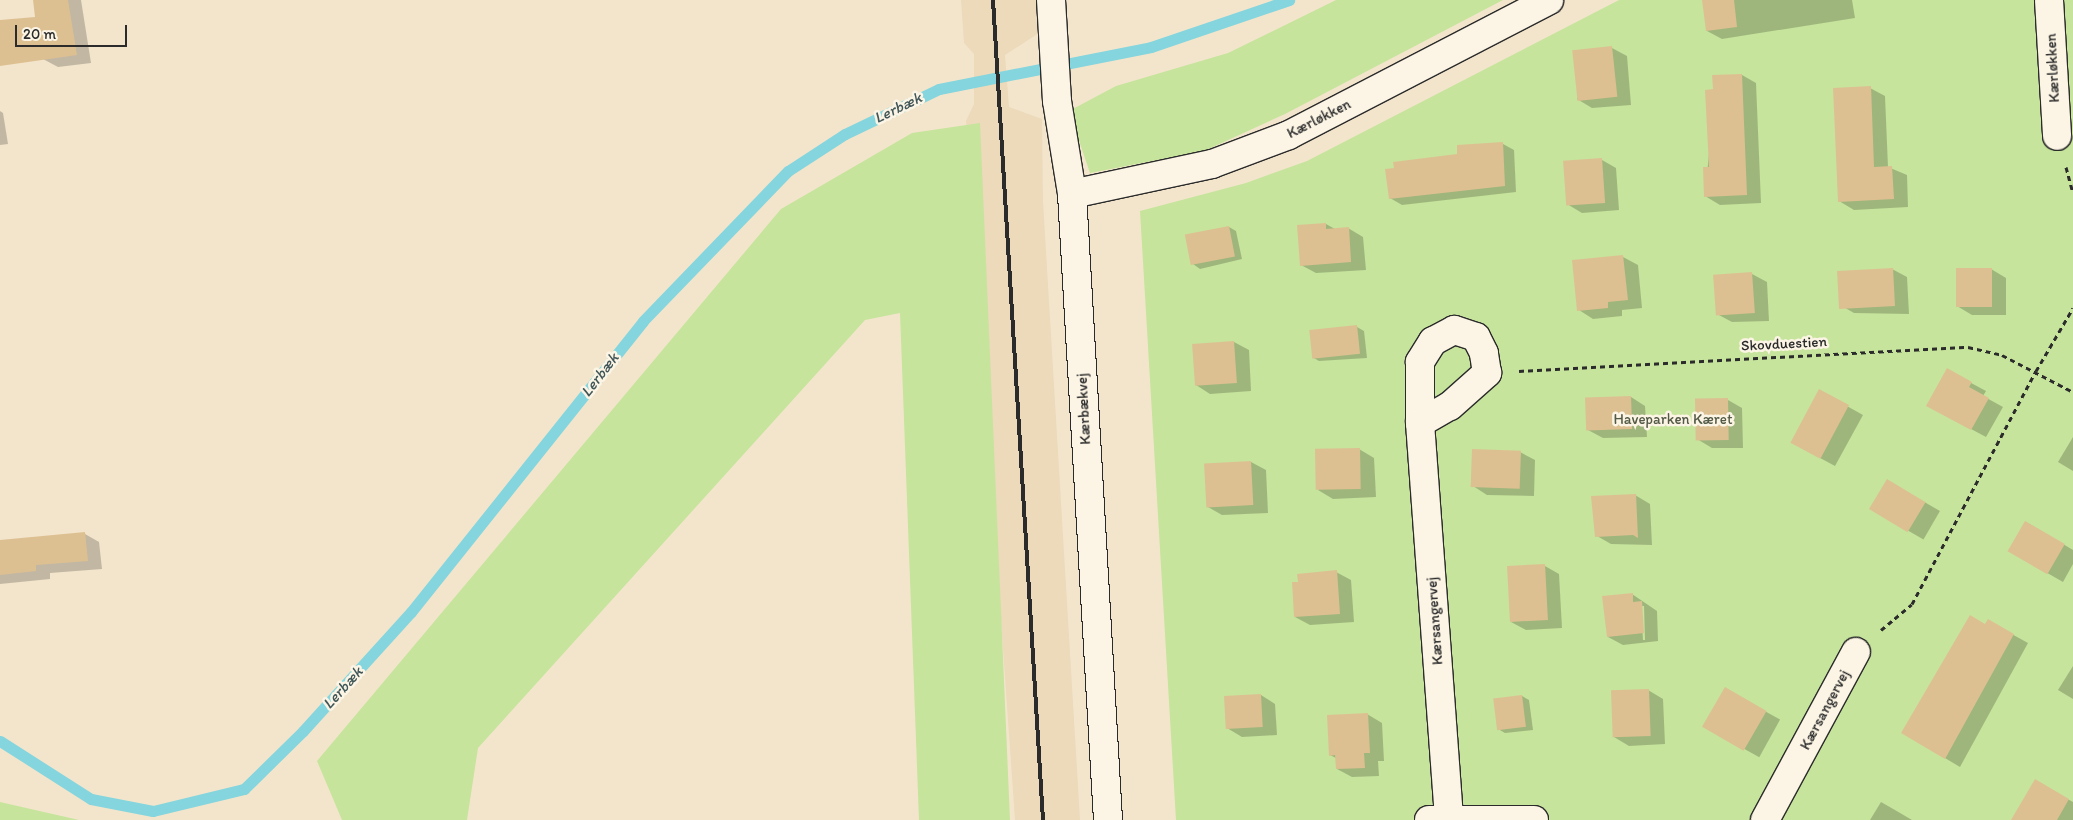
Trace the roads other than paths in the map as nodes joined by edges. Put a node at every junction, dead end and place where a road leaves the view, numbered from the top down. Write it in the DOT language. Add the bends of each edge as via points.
graph roads {
  1 [pos="1051,0"];
  2 [pos="1549,0"];
  3 [pos="2049,0"];
  4 [pos="2057,136"];
  5 [pos="1072,194"];
  6 [pos="1420,423"];
  7 [pos="1856,652"];
  8 [pos="1108,820"];
  9 [pos="1443,820"];
  10 [pos="1534,820"];
  11 [pos="1765,820"];
  1 -- 5 [label="street, Kærbækvej" via="1057,101"];
  2 -- 5 [label="street, Kærløkken" via="1289,135 1212,164"];
  3 -- 4 [label="street, Kærløkken"];
  5 -- 8 [label="street, Kærbækvej"];
  6 -- 6 [label="street, Kærsangervej" via="1450,406 1487,372 1484,353 1476,337 1454,330 1433,341 1420,362"];
  6 -- 9 [label="street, Kærsangervej"];
  7 -- 11 [label="street, Kærsangervej"];
  9 -- 10 [label="street, Kærsangervej"];
}
